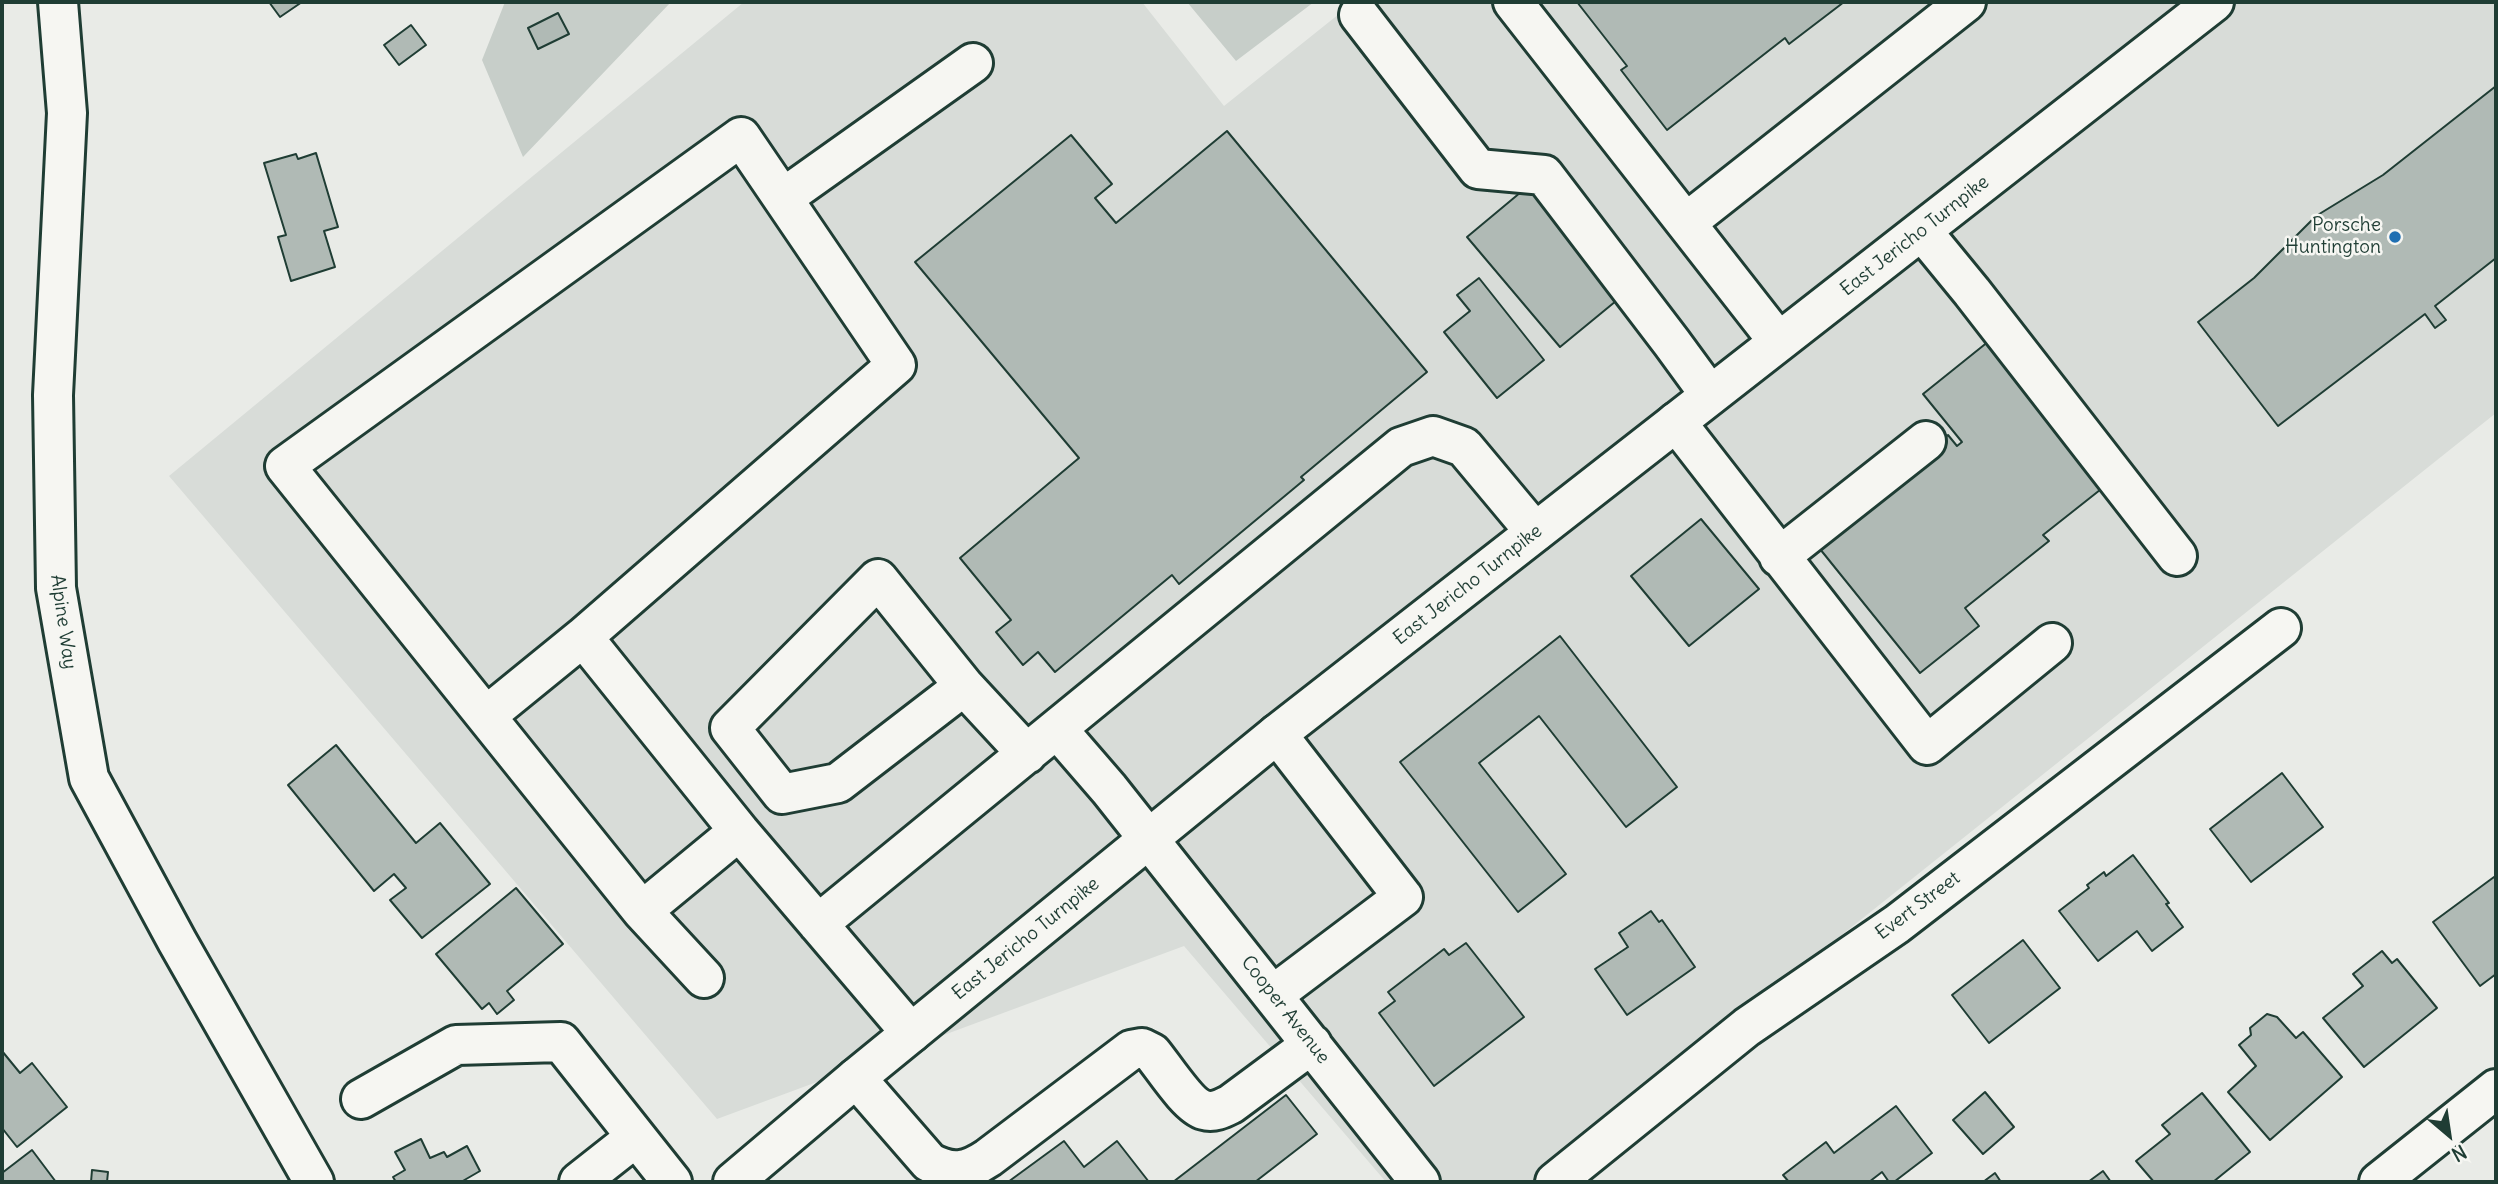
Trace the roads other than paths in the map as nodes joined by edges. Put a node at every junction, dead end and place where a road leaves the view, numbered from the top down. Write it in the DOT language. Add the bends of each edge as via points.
graph roads {
  1 [pos="58,2"];
  2 [pos="1513,2"];
  3 [pos="1966,2"];
  4 [pos="2214,2"];
  5 [pos="1359,15"];
  6 [pos="973,63"];
  7 [pos="782,198"];
  8 [pos="1687,222"];
  9 [pos="1922,231"];
  10 [pos="1778,341"];
  11 [pos="1710,395"];
  12 [pos="1676,422"];
  13 [pos="1926,442"];
  14 [pos="1535,532"];
  15 [pos="2177,556"];
  16 [pos="1779,557"];
  17 [pos="2281,628"];
  18 [pos="583,638"];
  19 [pos="2052,643"];
  20 [pos="964,686"];
  21 [pos="486,716"];
  22 [pos="1058,730"];
  23 [pos="1277,734"];
  24 [pos="1027,754"];
  25 [pos="739,831"];
  26 [pos="1148,838"];
  27 [pos="642,911"];
  28 [pos="818,924"];
  29 [pos="704,978"];
  30 [pos="1273,995"];
  31 [pos="911,1033"];
  32 [pos="1312,1044"];
  33 [pos="856,1078"];
  34 [pos="2496,1089"];
  35 [pos="361,1099"];
  36 [pos="636,1137"];
  37 [pos="314,1182"];
  38 [pos="579,1182"];
  39 [pos="672,1182"];
  40 [pos="733,1182"];
  41 [pos="1420,1182"];
  42 [pos="1555,1182"];
  43 [pos="2379,1182"];
  1 -- 37 [label="street, Alpine Way" via="67,113 53,394 56,588 89,778"];
  2 -- 8 [label="street"];
  3 -- 8 [label="street"];
  4 -- 9 [label="street, East Jericho Turnpike"];
  5 -- 11 [label="street" via="1478,169 1544,175"];
  6 -- 7 [label="street"];
  7 -- 18 [label="street" via="896,365"];
  7 -- 21 [label="street" via="741,137 285,466"];
  8 -- 10 [label="street"];
  9 -- 10 [label="street, East Jericho Turnpike"];
  9 -- 15 [label="street"];
  10 -- 11 [label="street, East Jericho Turnpike"];
  11 -- 12 [label="street, East Jericho Turnpike"];
  12 -- 14 [label="street, East Jericho Turnpike"];
  12 -- 16 [label="street"];
  13 -- 16 [label="street"];
  14 -- 22 [label="street" via="1464,447 1433,436 1401,447"];
  14 -- 23 [label="street, East Jericho Turnpike"];
  16 -- 19 [label="street" via="1927,745"];
  17 -- 42 [label="street, Evert Street" via="1896,924 1747,1027"];
  18 -- 21 [label="street"];
  18 -- 25 [label="street"];
  20 -- 20 [label="street" via="838,783 782,794 730,728 878,579"];
  20 -- 24 [label="street"];
  21 -- 27 [label="street"];
  22 -- 24 [label="street"];
  22 -- 26 [label="street, Cooper Avenue"];
  23 -- 26 [label="street, East Jericho Turnpike"];
  23 -- 30 [label="street" via="1403,897"];
  24 -- 28 [label="street"];
  25 -- 27 [label="street"];
  25 -- 28 [label="street"];
  26 -- 30 [label="street, Cooper Avenue"];
  26 -- 31 [label="street, East Jericho Turnpike"];
  27 -- 29 [label="street"];
  28 -- 31 [label="street"];
  30 -- 32 [label="street, Cooper Avenue"];
  31 -- 33 [label="street, East Jericho Turnpike"];
  32 -- 33 [label="street" via="1231,1104 1205,1111 1152,1053 1142,1048 1130,1050 988,1158 958,1172 929,1162"];
  32 -- 41 [label="street, Cooper Avenue"];
  33 -- 40 [label="street, East Jericho Turnpike"];
  34 -- 43 [label="street"];
  35 -- 36 [label="street" via="456,1045 561,1042"];
  36 -- 38 [label="street"];
  36 -- 39 [label="street"];
}
